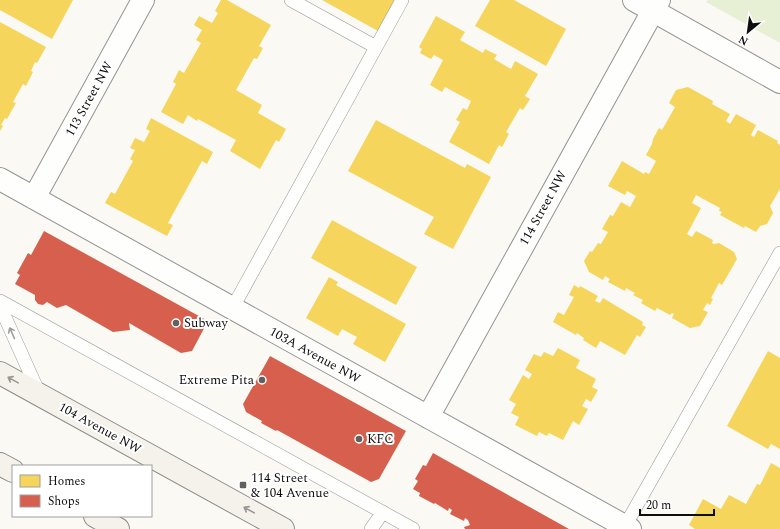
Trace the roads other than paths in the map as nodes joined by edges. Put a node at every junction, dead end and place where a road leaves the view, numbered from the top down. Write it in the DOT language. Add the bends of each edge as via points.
graph roads {
  1 [pos="143,0"];
  2 [pos="291,0"];
  3 [pos="402,0"];
  4 [pos="649,3"];
  5 [pos="376,47"];
  6 [pos="780,82"];
  7 [pos="0,179"];
  8 [pos="34,198"];
  9 [pos="780,253"];
  10 [pos="0,301"];
  11 [pos="0,306"];
  12 [pos="232,309"];
  13 [pos="0,373"];
  14 [pos="39,395"];
  15 [pos="428,417"];
  16 [pos="0,464"];
  17 [pos="12,471"];
  18 [pos="383,512"];
  19 [pos="96,517"];
  20 [pos="628,528"];
  21 [pos="118,529"];
  22 [pos="283,529"];
  23 [pos="371,529"];
  24 [pos="413,529"];
  1 -- 8 [label="street, 113 Street NW"];
  2 -- 5 [label="lane"];
  3 -- 5 [label="lane"];
  4 -- 6 [label="street"];
  4 -- 15 [label="street, 114 Street NW"];
  5 -- 12 [label="lane"];
  7 -- 8 [label="street, 103A Avenue NW"];
  8 -- 12 [label="street, 103A Avenue NW"];
  9 -- 20 [label="lane"];
  10 -- 18 [label="lane"];
  14 -- 11 [label="lane, one-way"];
  12 -- 15 [label="street, 103A Avenue NW"];
  14 -- 13 [label="main road, 104 Avenue NW, one-way"];
  22 -- 14 [label="main road, 104 Avenue NW, one-way"];
  15 -- 20 [label="street, 103A Avenue NW"];
  16 -- 17 [label="main road"];
  18 -- 23 [label="lane"];
  18 -- 24 [label="lane"];
  19 -- 21 [label="main road"];
}
